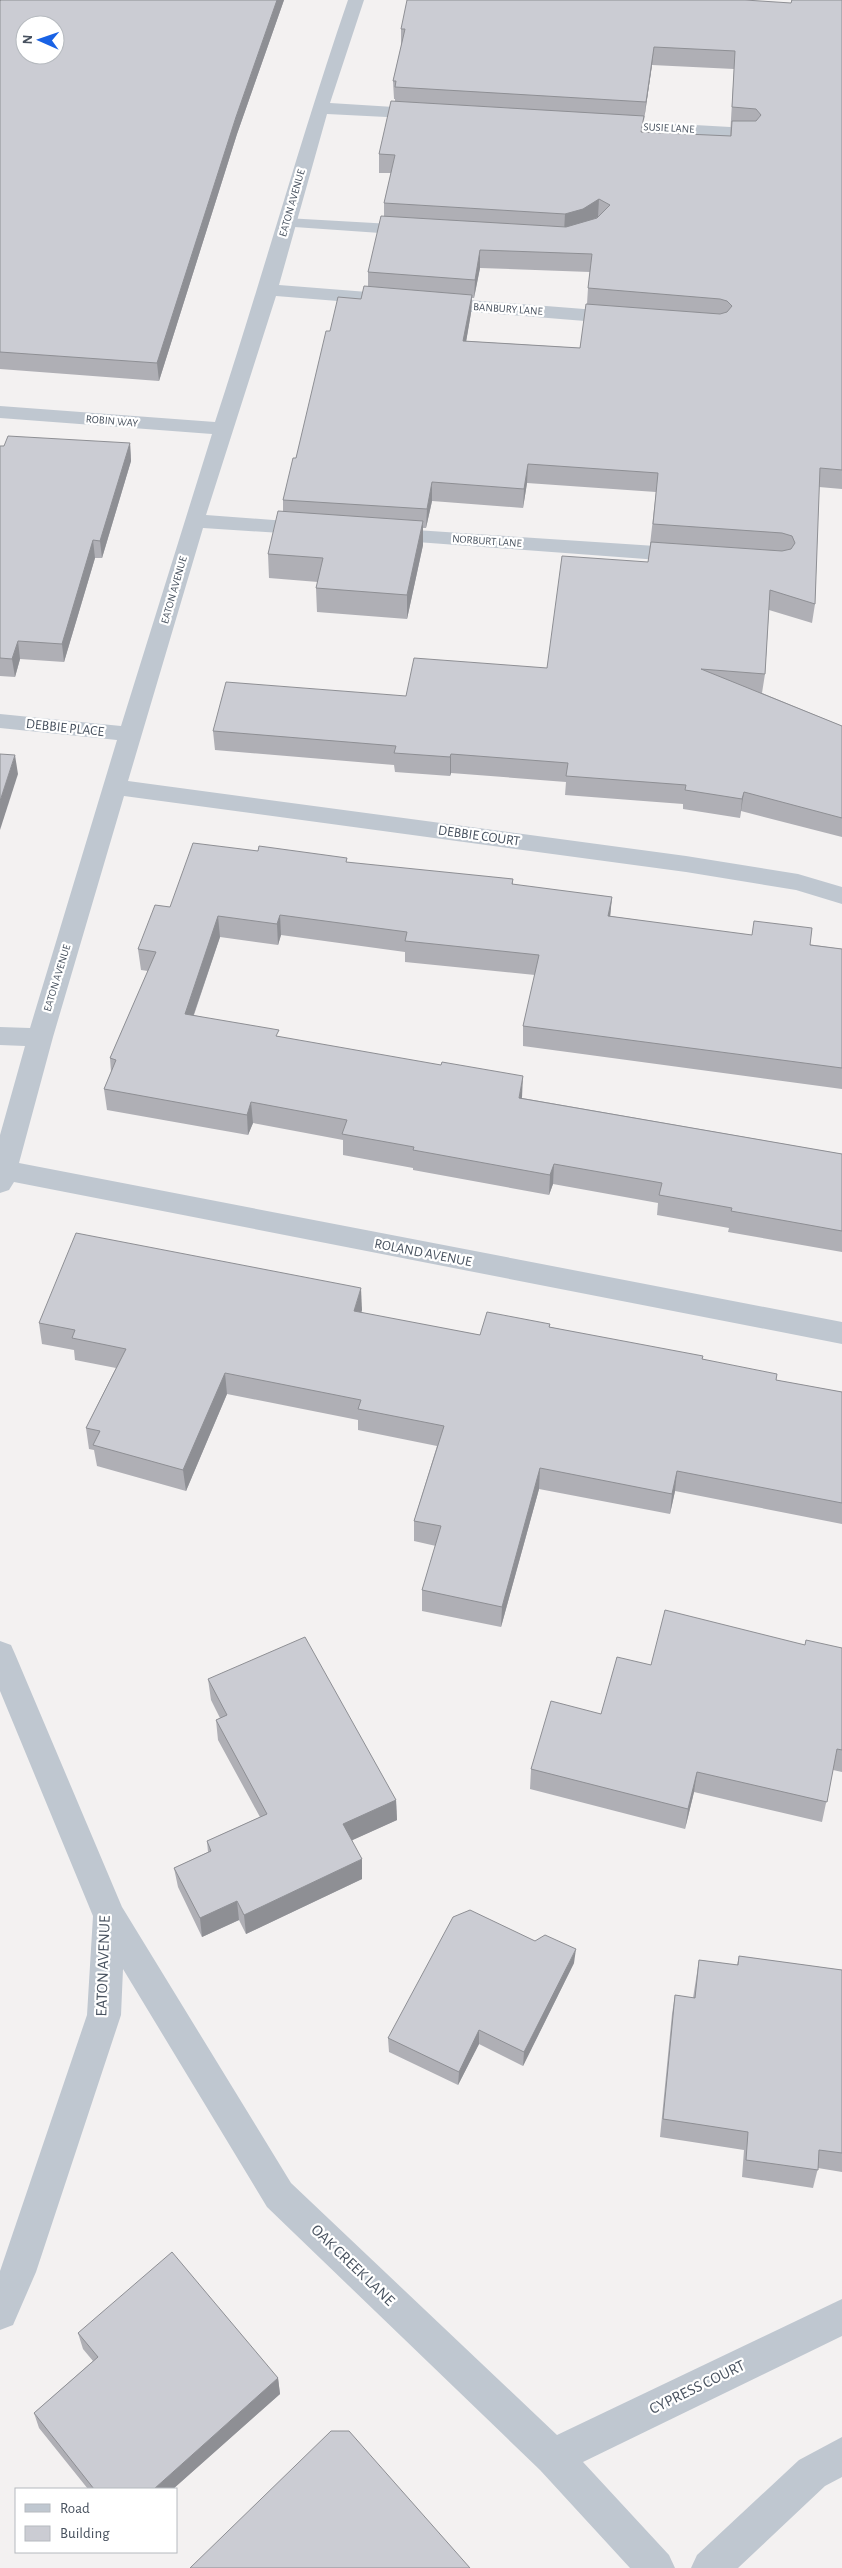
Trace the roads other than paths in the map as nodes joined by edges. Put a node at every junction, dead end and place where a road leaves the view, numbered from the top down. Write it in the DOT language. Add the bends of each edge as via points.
graph roads {
  1 [pos="356,0"];
  2 [pos="320,108"];
  3 [pos="439,115"];
  4 [pos="588,124"];
  5 [pos="748,133"];
  6 [pos="286,223"];
  7 [pos="425,231"];
  8 [pos="268,290"];
  9 [pos="640,319"];
  10 [pos="0,412"];
  11 [pos="224,430"];
  12 [pos="194,520"];
  13 [pos="333,530"];
  14 [pos="363,532"];
  15 [pos="710,556"];
  16 [pos="0,721"];
  17 [pos="130,734"];
  18 [pos="114,787"];
  19 [pos="842,896"];
  20 [pos="0,1036"];
  21 [pos="40,1037"];
  22 [pos="2,1177"];
  23 [pos="842,1333"];
  24 [pos="0,1654"];
  25 [pos="109,1916"];
  26 [pos="0,2312"];
  27 [pos="842,2317"];
  28 [pos="842,2456"];
  29 [pos="553,2457"];
  30 [pos="656,2568"];
  31 [pos="710,2568"];
  1 -- 2 [label="street, EATON AVENUE"];
  2 -- 3 [label="street"];
  2 -- 6 [label="street, EATON AVENUE"];
  4 -- 5 [label="street, SUSIE LANE"];
  6 -- 7 [label="lane"];
  6 -- 8 [label="street, EATON AVENUE"];
  8 -- 9 [label="street, BANBURY LANE"];
  8 -- 11 [label="street, EATON AVENUE"];
  10 -- 11 [label="street, ROBIN WAY"];
  11 -- 12 [label="street, EATON AVENUE"];
  12 -- 13 [label="street"];
  12 -- 17 [label="street, EATON AVENUE"];
  14 -- 15 [label="street, NORBURT LANE"];
  16 -- 17 [label="street, DEBBIE PLACE"];
  17 -- 18 [label="street, EATON AVENUE"];
  18 -- 19 [label="street, DEBBIE COURT" via="686,864 798,882"];
  18 -- 21 [label="street, EATON AVENUE"];
  20 -- 21 [label="street"];
  21 -- 22 [label="street, EATON AVENUE"];
  22 -- 23 [label="street, ROLAND AVENUE"];
  24 -- 25 [label="street, EATON AVENUE"];
  25 -- 26 [label="street, EATON AVENUE" via="104,2015 18,2272"];
  25 -- 29 [label="street, OAK CREEK LANE" via="279,2195"];
  27 -- 29 [label="street, CYPRESS COURT"];
  28 -- 31 [label="street" via="812,2472"];
  29 -- 30 [label="street, OAK CREEK LANE"];
}
